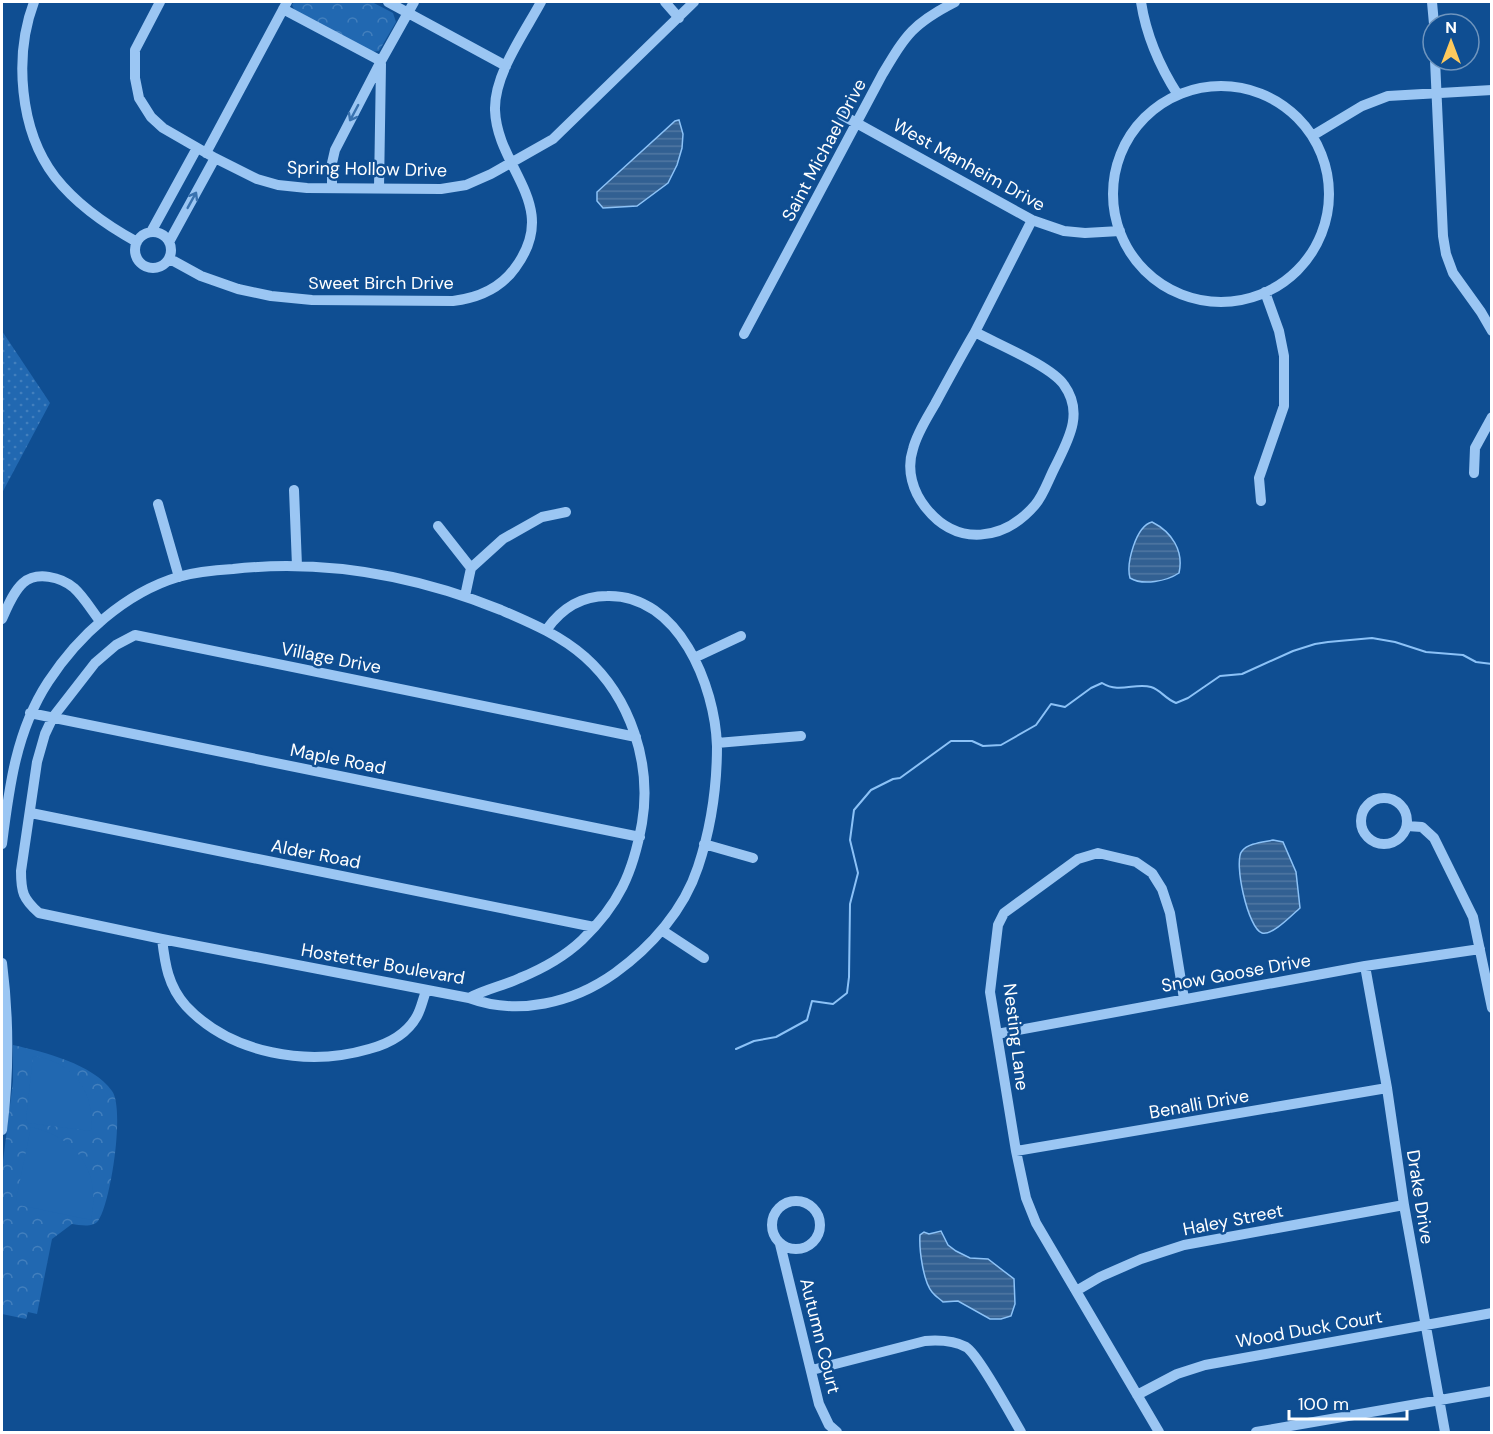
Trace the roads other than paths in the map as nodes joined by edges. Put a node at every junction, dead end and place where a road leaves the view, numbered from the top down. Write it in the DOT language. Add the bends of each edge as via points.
graph roads {
  1 [pos="34,2"];
  2 [pos="160,2"];
  3 [pos="388,2"];
  4 [pos="414,2"];
  5 [pos="541,2"];
  6 [pos="665,2"];
  7 [pos="694,2"];
  8 [pos="955,2"];
  9 [pos="1141,2"];
  10 [pos="285,5"];
  11 [pos="408,13"];
  12 [pos="679,18"];
  13 [pos="381,61"];
  14 [pos="506,66"];
  15 [pos="1436,72"];
  16 [pos="1491,90"];
  17 [pos="1437,93"];
  18 [pos="1178,95"];
  19 [pos="842,115"];
  20 [pos="858,123"];
  21 [pos="1312,136"];
  22 [pos="206,153"];
  23 [pos="512,163"];
  24 [pos="332,188"];
  25 [pos="379,188"];
  26 [pos="1032,220"];
  27 [pos="1120,231"];
  28 [pos="151,232"];
  29 [pos="137,242"];
  30 [pos="169,242"];
  31 [pos="170,259"];
  32 [pos="1265,292"];
  33 [pos="1491,331"];
  34 [pos="975,332"];
  35 [pos="744,334"];
  36 [pos="1491,417"];
  37 [pos="1474,473"];
  38 [pos="294,490"];
  39 [pos="1261,501"];
  40 [pos="158,504"];
  41 [pos="566,512"];
  42 [pos="438,526"];
  43 [pos="297,566"];
  44 [pos="471,568"];
  45 [pos="179,577"];
  46 [pos="465,596"];
  47 [pos="2,619"];
  48 [pos="100,621"];
  49 [pos="547,629"];
  50 [pos="741,636"];
  51 [pos="694,658"];
  52 [pos="30,713"];
  53 [pos="53,717"];
  54 [pos="801,736"];
  55 [pos="636,737"];
  56 [pos="717,743"];
  57 [pos="31,813"];
  58 [pos="1407,826"];
  59 [pos="640,837"];
  60 [pos="2,844"];
  61 [pos="704,844"];
  62 [pos="753,858"];
  63 [pos="594,927"];
  64 [pos="663,931"];
  65 [pos="162,939"];
  66 [pos="1480,949"];
  67 [pos="704,958"];
  68 [pos="2,963"];
  69 [pos="1365,966"];
  70 [pos="426,991"];
  71 [pos="469,998"];
  72 [pos="1184,999"];
  73 [pos="1491,1008"];
  74 [pos="997,1034"];
  75 [pos="1387,1088"];
  76 [pos="3,1106"];
  77 [pos="2,1130"];
  78 [pos="1016,1151"];
  79 [pos="1404,1205"];
  80 [pos="780,1244"];
  81 [pos="1076,1291"];
  82 [pos="1491,1313"];
  83 [pos="1426,1325"];
  84 [pos="812,1370"];
  85 [pos="1491,1391"];
  86 [pos="1137,1395"];
  87 [pos="1440,1400"];
  88 [pos="837,1432"];
  89 [pos="1021,1432"];
  90 [pos="1159,1432"];
  91 [pos="1256,1432"];
  92 [pos="1445,1432"];
  1 -- 29 [label="street" via="22,54 25,102 32,131 53,175 68,191 100,221"];
  2 -- 22 [label="street, Spring Hollow Drive" via="135,50 139,98 163,128"];
  3 -- 11 [label="street"];
  4 -- 11 [label="street"];
  5 -- 14 [label="street, Sweet Birch Drive"];
  6 -- 12 [label="street"];
  7 -- 12 [label="street, Spring Hollow Drive"];
  8 -- 20 [label="street, Saint Michael Drive" via="920,22 905,37"];
  9 -- 18 [label="street" via="1149,36"];
  10 -- 13 [label="street"];
  10 -- 22 [label="street"];
  11 -- 13 [label="street"];
  11 -- 14 [label="street"];
  12 -- 23 [label="street, Spring Hollow Drive" via="564,129"];
  13 -- 24 [label="street, one-way" via="335,150"];
  13 -- 25 [label="street"];
  14 -- 23 [label="street, Sweet Birch Drive" via="497,91 496,127"];
  15 -- 17 [label="street"];
  16 -- 17 [label="street"];
  17 -- 21 [label="street" via="1388,96 1362,106"];
  17 -- 33 [label="street" via="1446,254 1453,273"];
  18 -- 21 [label="street" via="1220,86 1252,91 1282,105 1299,118"];
  18 -- 27 [label="street" via="1144,118 1121,152 1113,191"];
  19 -- 20 [label="street, West Manheim Drive"];
  20 -- 26 [label="street, West Manheim Drive"];
  20 -- 35 [label="street, Saint Michael Drive"];
  21 -- 32 [label="street" via="1327,170 1329,206 1325,224 1313,250 1296,271"];
  22 -- 24 [label="street, Spring Hollow Drive" via="278,185"];
  22 -- 28 [label="street"];
  30 -- 22 [label="street, one-way"];
  23 -- 25 [label="street, Spring Hollow Drive" via="466,185 441,189"];
  23 -- 31 [label="street, Sweet Birch Drive" via="531,205 529,241 509,277 474,298 406,301 271,296 228,286"];
  24 -- 25 [label="street, Spring Hollow Drive"];
  26 -- 27 [label="street, West Manheim Drive" via="1064,231"];
  26 -- 34 [label="street"];
  27 -- 32 [label="street" via="1128,249 1147,272 1188,297 1227,301"];
  28 -- 29 [label="street"];
  28 -- 30 [label="street" via="159,233"];
  29 -- 31 [label="street" via="137,259 143,265 160,267"];
  30 -- 31 [label="street"];
  32 -- 39 [label="street" via="1284,356 1284,406 1259,478"];
  34 -- 34 [label="street" via="922,427 912,449 910,469 921,502 940,522 965,533 990,535 1015,523 1037,503 1071,434 1075,417 1064,384 1049,371"];
  36 -- 37 [label="street" via="1475,448"];
  38 -- 43 [label="street"];
  40 -- 45 [label="street"];
  41 -- 44 [label="street" via="542,517 517,529"];
  42 -- 44 [label="street"];
  43 -- 45 [label="street, Hostetter Boulevard" via="257,566"];
  43 -- 46 [label="street, Hostetter Boulevard" via="376,573"];
  44 -- 46 [label="street"];
  45 -- 48 [label="street, Hostetter Boulevard" via="137,594"];
  46 -- 49 [label="street, Hostetter Boulevard"];
  47 -- 48 [label="street" via="21,584 45,576 75,589"];
  48 -- 52 [label="street, Hostetter Boulevard" via="66,658"];
  49 -- 51 [label="street" via="566,608 582,600 622,595 663,616 682,636"];
  49 -- 55 [label="street, Hostetter Boulevard" via="585,657 607,681"];
  50 -- 51 [label="street"];
  51 -- 56 [label="street" via="703,678"];
  52 -- 53 [label="street, Maple Road"];
  52 -- 60 [label="street, Hostetter Boulevard" via="10,785"];
  53 -- 55 [label="street, Village Drive" via="95,663 135,635"];
  53 -- 57 [label="street, Village Drive" via="37,762"];
  53 -- 59 [label="street, Maple Road"];
  54 -- 56 [label="street"];
  55 -- 59 [label="street, Hostetter Boulevard" via="644,778"];
  56 -- 61 [label="street" via="714,795"];
  57 -- 63 [label="street, Alder Road"];
  57 -- 65 [label="street, Hostetter Boulevard" via="21,871 21,888 27,902 39,913"];
  58 -- 58 [label="street" via="1404,809 1392,799 1372,801 1362,814 1362,830 1378,844 1398,840"];
  58 -- 66 [label="street" via="1422,827 1434,838 1473,916"];
  59 -- 63 [label="street, Hostetter Boulevard" via="621,890"];
  61 -- 62 [label="street"];
  61 -- 64 [label="street" via="698,868"];
  63 -- 71 [label="street, Hostetter Boulevard" via="552,962"];
  64 -- 67 [label="street"];
  64 -- 71 [label="street" via="608,978 564,1000 504,1006"];
  65 -- 70 [label="street, Hostetter Boulevard"];
  65 -- 70 [label="street" via="166,972 186,1006 231,1037 279,1054 350,1055 393,1040 417,1017"];
  66 -- 69 [label="street, Snow Goose Drive"];
  66 -- 73 [label="street"];
  68 -- 76 [label="street" via="7,1037"];
  69 -- 72 [label="street, Snow Goose Drive"];
  69 -- 75 [label="street, Drake Drive"];
  70 -- 71 [label="street, Hostetter Boulevard"];
  72 -- 74 [label="street, Snow Goose Drive"];
  72 -- 74 [label="street, Nesting Lane" via="1170,913 1162,889 1152,873 1136,862 1098,853 1078,859 1004,913 998,926 990,992"];
  74 -- 78 [label="street, Nesting Lane"];
  75 -- 78 [label="street, Benalli Drive"];
  75 -- 79 [label="street, Drake Drive"];
  76 -- 77 [label="street"];
  78 -- 81 [label="street, Nesting Lane" via="1036,1223"];
  79 -- 81 [label="street, Haley Street" via="1184,1245 1141,1259"];
  79 -- 83 [label="street, Drake Drive"];
  80 -- 80 [label="street, Autumn Court" via="800,1249 817,1237 820,1223 810,1205 792,1201 776,1211 772,1230"];
  80 -- 84 [label="street, Autumn Court"];
  81 -- 86 [label="street, Nesting Lane"];
  82 -- 83 [label="street, Wood Duck Court"];
  83 -- 86 [label="street, Wood Duck Court" via="1205,1365 1177,1374"];
  83 -- 87 [label="street, Drake Drive"];
  84 -- 88 [label="street, Autumn Court" via="819,1404"];
  84 -- 89 [label="street" via="925,1341 954,1343 967,1348 977,1359"];
  85 -- 87 [label="street"];
  86 -- 90 [label="street, Nesting Lane"];
  87 -- 91 [label="street"];
  87 -- 92 [label="street, Drake Drive"];
}
